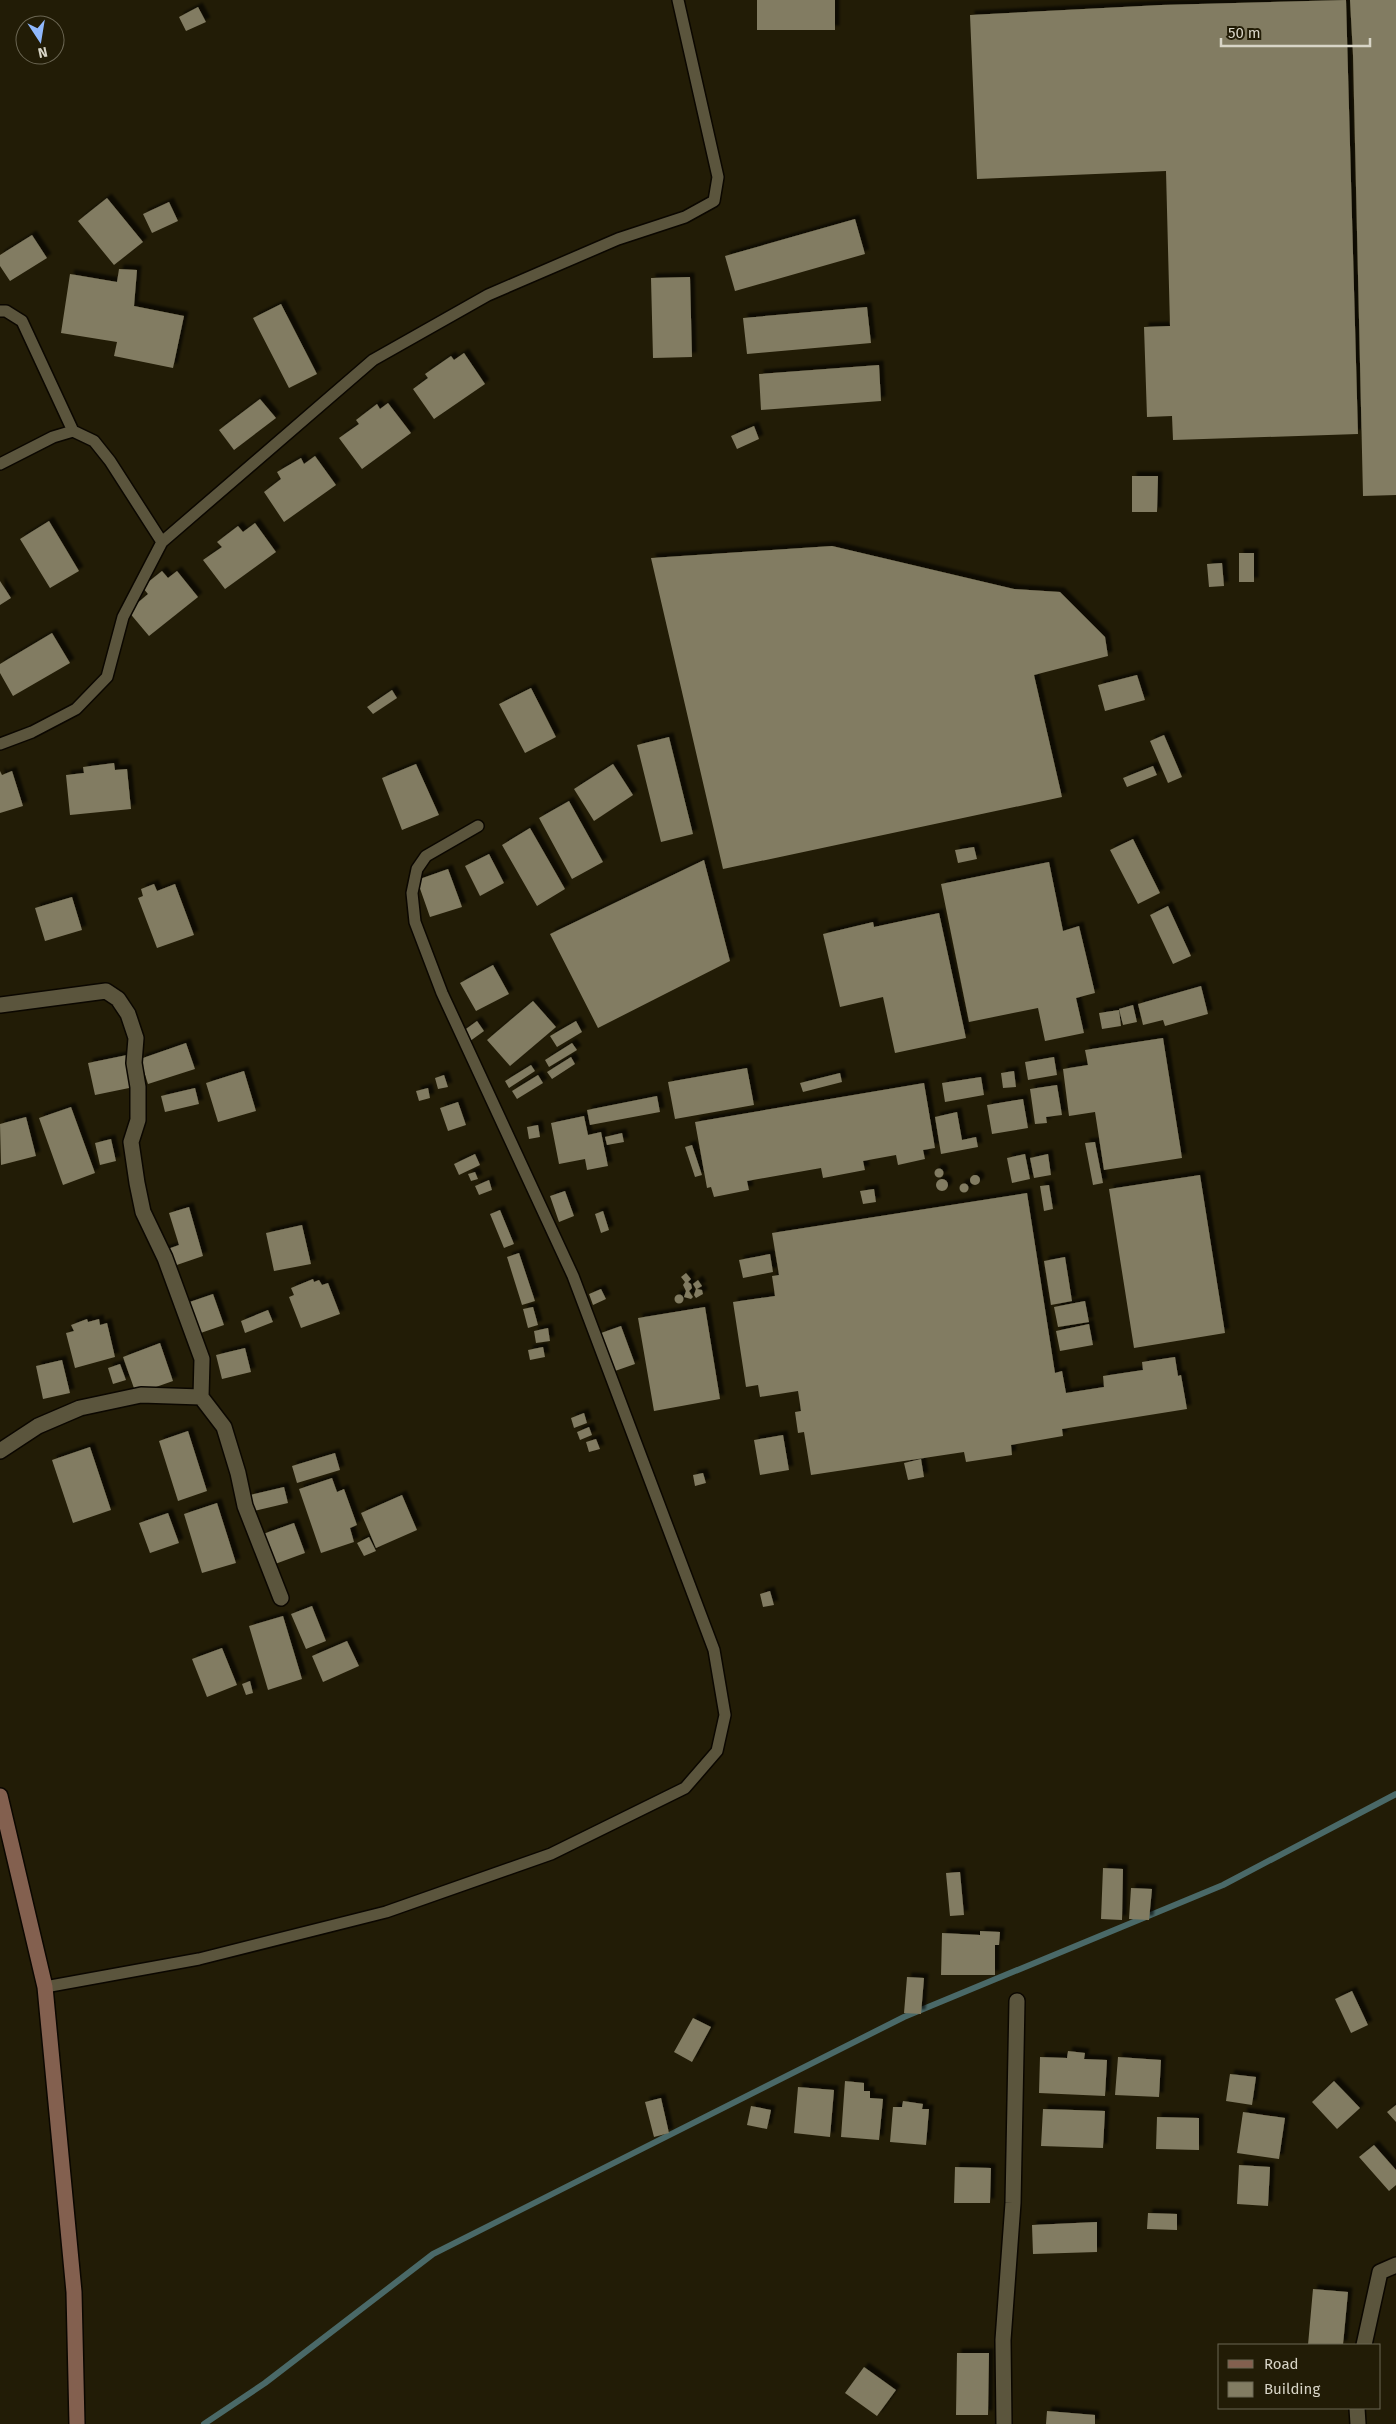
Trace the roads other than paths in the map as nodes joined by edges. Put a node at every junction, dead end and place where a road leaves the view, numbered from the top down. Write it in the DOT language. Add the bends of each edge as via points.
graph roads {
  1 [pos="678,0"];
  2 [pos="0,311"];
  3 [pos="73,431"];
  4 [pos="0,464"];
  5 [pos="162,542"];
  6 [pos="0,744"];
  7 [pos="478,826"];
  8 [pos="0,1005"];
  9 [pos="201,1397"];
  10 [pos="0,1451"];
  11 [pos="281,1598"];
  12 [pos="0,1796"];
  13 [pos="45,1987"];
  14 [pos="1017,2001"];
  15 [pos="1396,2265"];
  16 [pos="1364,2344"];
  17 [pos="1357,2409"];
  18 [pos="76,2424"];
  19 [pos="1004,2424"];
  20 [pos="1358,2424"];
  1 -- 5 [label="lane" via="718,176 714,201 686,217 618,239 488,295 373,360"];
  2 -- 3 [label="lane" via="22,321"];
  3 -- 4 [label="lane"];
  3 -- 5 [label="lane" via="94,441"];
  5 -- 6 [label="lane" via="123,617 107,677 76,709"];
  7 -- 13 [label="lane" via="426,856 417,869 412,893 415,922 442,993 573,1276 714,1650 725,1715 718,1751 686,1788 532,1861 386,1912 199,1959"];
  8 -- 9 [label="street" via="106,992 118,999 128,1014 136,1038 134,1062 138,1120 131,1142 137,1183 143,1212 166,1258 202,1359"];
  9 -- 10 [label="street" via="141,1395 80,1408 38,1426"];
  9 -- 11 [label="street" via="224,1427 245,1506"];
  12 -- 13 [label="main road"];
  13 -- 18 [label="main road" via="74,2292"];
  14 -- 19 [label="street" via="1013,2203 1003,2340"];
  15 -- 16 [label="street" via="1380,2272"];
  17 -- 20 [label="street"];
}
